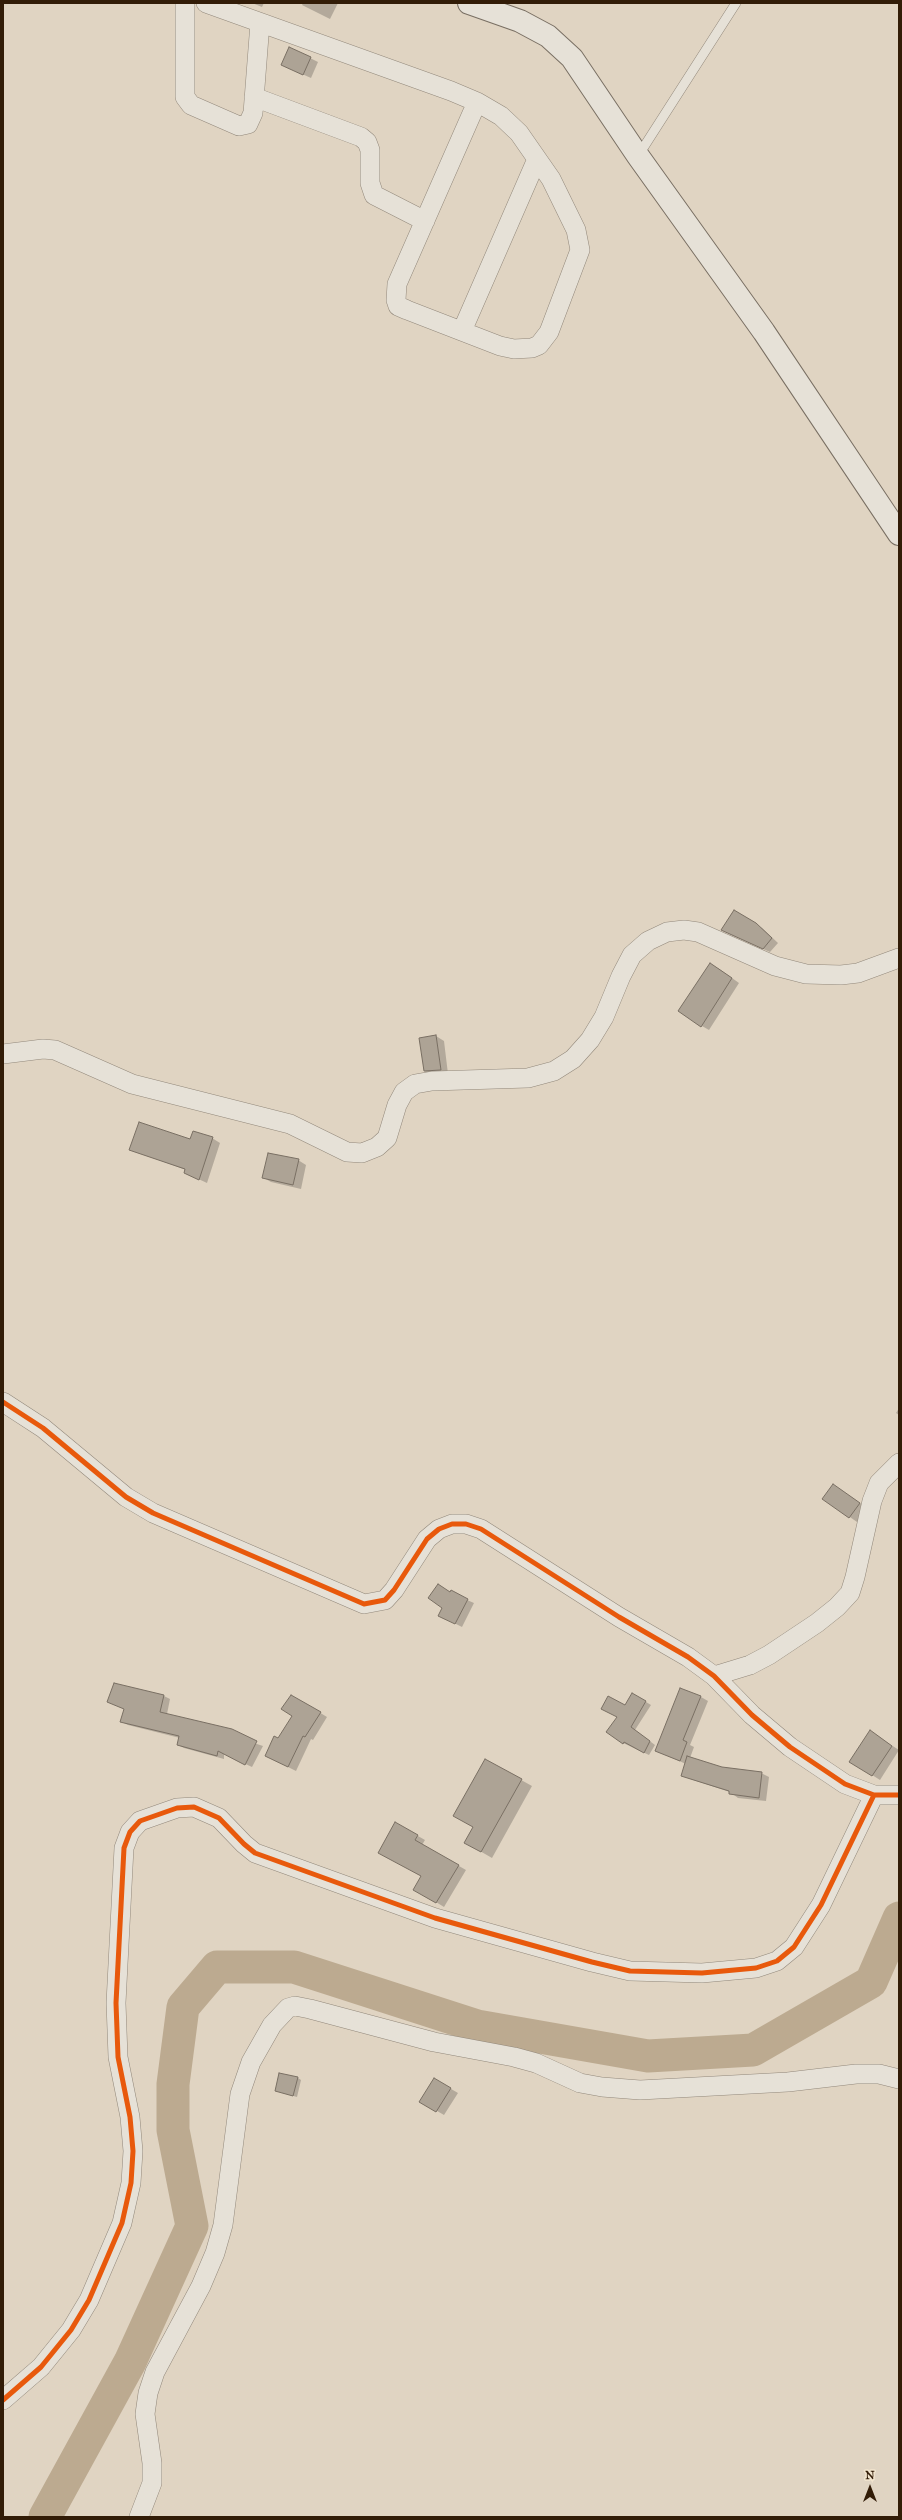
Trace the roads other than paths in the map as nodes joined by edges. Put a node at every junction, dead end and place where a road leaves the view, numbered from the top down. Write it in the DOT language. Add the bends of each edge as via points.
graph roads {
  1 [pos="185,3"];
  2 [pos="206,3"];
  3 [pos="469,3"];
  4 [pos="736,3"];
  5 [pos="260,22"];
  6 [pos="254,97"];
  7 [pos="477,102"];
  8 [pos="638,156"];
  9 [pos="537,159"];
  10 [pos="425,221"];
  11 [pos="462,331"];
  12 [pos="899,534"];
  13 [pos="899,958"];
  14 [pos="3,1054"];
  15 [pos="3,1402"];
  16 [pos="899,1463"];
  17 [pos="714,1676"];
  18 [pos="874,1795"];
  19 [pos="899,1795"];
  20 [pos="899,2079"];
  21 [pos="3,2400"];
  22 [pos="139,2517"];
  1 -- 6 [label="street" via="183,70 187,101 239,126 251,121"];
  2 -- 5 [label="street"];
  3 -- 8 [label="street" via="520,21 548,36 572,58"];
  4 -- 8 [label="lane"];
  5 -- 6 [label="street"];
  5 -- 7 [label="street"];
  6 -- 10 [label="street" via="361,136 370,150 370,183 374,195"];
  7 -- 9 [label="street" via="501,116 519,133"];
  7 -- 10 [label="street"];
  8 -- 12 [label="street" via="764,332"];
  9 -- 11 [label="street"];
  9 -- 11 [label="street" via="551,179 576,230 580,250 549,332 539,345 524,350 500,346"];
  10 -- 11 [label="street" via="397,284 398,306"];
  13 -- 14 [label="street" via="858,973 806,974 775,966 698,932 667,932 648,941 632,955 604,1017 590,1040 573,1059 554,1071 528,1078 432,1081 415,1084 404,1092 396,1105 387,1138 377,1147 362,1152 346,1152 290,1124 132,1084 54,1050"];
  15 -- 17 [label="street" via="43,1428 126,1497 153,1513 348,1599 364,1604 385,1600 427,1539 439,1529 452,1524 466,1524 481,1529 513,1548 619,1617 688,1657"];
  16 -- 17 [label="street" via="879,1483 872,1501 850,1593 817,1623 769,1655 750,1666"];
  17 -- 18 [label="street" via="752,1715 790,1747 845,1784"];
  18 -- 19 [label="street"];
  18 -- 21 [label="street" via="821,1905 794,1947 777,1961 756,1968 702,1973 630,1970 592,1962 435,1918 255,1853 219,1818 200,1809 177,1808 140,1821 130,1832 124,1848 116,2002 118,2057 130,2117 133,2151 131,2183 122,2223 89,2300 71,2330 41,2366"];
  20 -- 22 [label="street" via="879,2074 856,2074 780,2082 640,2090 602,2087 580,2083 536,2063 514,2057 434,2042 310,2009 295,2006 288,2008 272,2025 250,2062 240,2094 223,2225 215,2252 201,2286 155,2372 148,2393 145,2414 152,2463 152,2483"];
}
